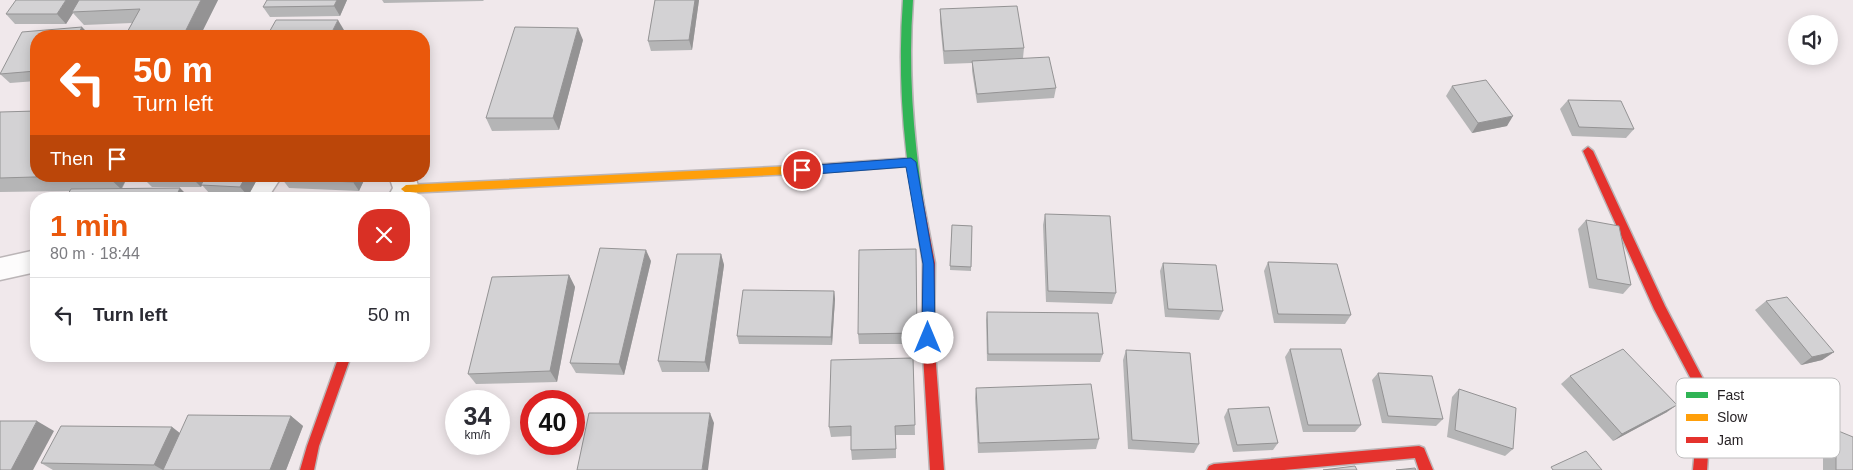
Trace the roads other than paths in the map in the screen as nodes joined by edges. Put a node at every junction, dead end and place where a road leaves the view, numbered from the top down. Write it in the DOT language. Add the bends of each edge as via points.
graph roads {
  1 [pos="908,0"];
  2 [pos="1588,151"];
  3 [pos="911,162"];
  4 [pos="403,188"];
  5 [pos="30,262"];
  6 [pos="0,269"];
  7 [pos="343,362"];
  8 [pos="1696,378"];
  9 [pos="307,470"];
  10 [pos="937,470"];
  11 [pos="1214,470"];
  12 [pos="1426,470"];
  1 -- 3 [label="street" via="904,50"];
  2 -- 8 [label="street" via="1660,309"];
  3 -- 4 [label="street" via="748,174"];
  3 -- 10 [label="street" via="929,264 928,338"];
  5 -- 6 [label="street"];
  7 -- 9 [label="street"];
  11 -- 12 [label="street" via="1419,452"];
}
